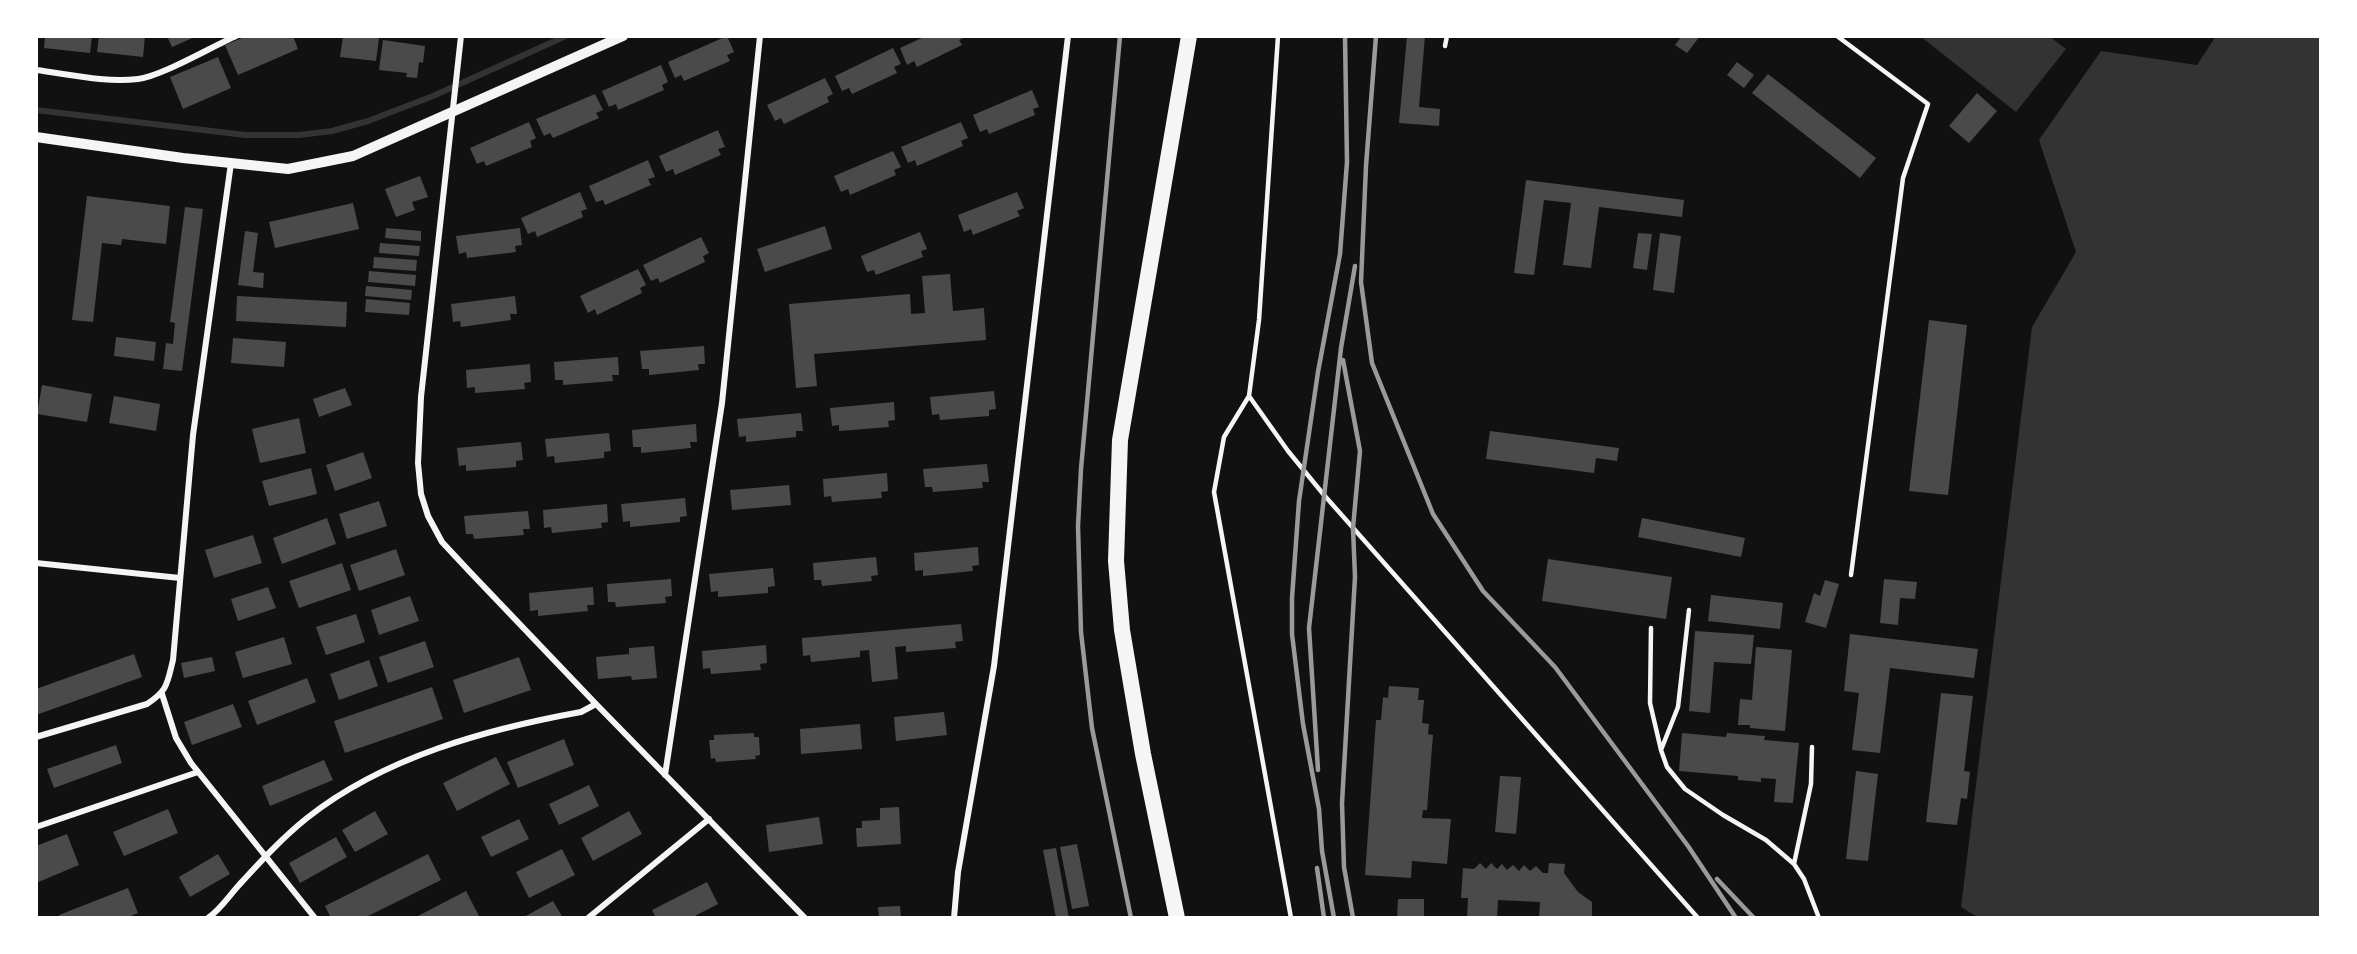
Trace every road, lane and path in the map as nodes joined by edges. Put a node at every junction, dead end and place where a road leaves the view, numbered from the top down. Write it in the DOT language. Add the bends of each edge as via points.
graph roads {
  1 [pos="236,36"];
  2 [pos="461,36"];
  3 [pos="623,36"];
  4 [pos="760,36"];
  5 [pos="1068,36"];
  6 [pos="1189,36"];
  7 [pos="1278,36"];
  8 [pos="1448,36"];
  9 [pos="1837,36"];
  10 [pos="1445,46"];
  11 [pos="36,70"];
  12 [pos="452,113"];
  13 [pos="36,137"];
  14 [pos="231,163"];
  15 [pos="1249,396"];
  16 [pos="36,563"];
  17 [pos="1851,575"];
  18 [pos="180,578"];
  19 [pos="1689,610"];
  20 [pos="1651,628"];
  21 [pos="162,694"];
  22 [pos="596,704"];
  23 [pos="36,737"];
  24 [pos="1812,747"];
  25 [pos="1661,750"];
  26 [pos="198,772"];
  27 [pos="665,775"];
  28 [pos="709,819"];
  29 [pos="36,827"];
  30 [pos="265,857"];
  31 [pos="1794,864"];
  32 [pos="208,918"];
  33 [pos="315,918"];
  34 [pos="588,918"];
  35 [pos="805,918"];
  36 [pos="954,918"];
  37 [pos="1177,918"];
  38 [pos="1291,918"];
  39 [pos="1698,918"];
  40 [pos="1819,918"];
  1 -- 11 [label="street" via="138,79"];
  2 -- 12 [label="street"];
  3 -- 12 [label="street"];
  4 -- 27 [label="street" via="722,403"];
  5 -- 36 [label="street" via="994,666 958,872"];
  6 -- 37 [label="highway" via="1120,440 1116,561 1122,630"];
  7 -- 15 [label="lane" via="1259,320"];
  8 -- 10 [label="lane"];
  9 -- 17 [label="lane" via="1928,104 1904,178"];
  12 -- 14 [label="street" via="353,156 288,169"];
  12 -- 22 [label="street" via="422,397 418,463 421,494 442,542"];
  13 -- 14 [label="street"];
  14 -- 18 [label="street" via="193,435"];
  15 -- 38 [label="lane" via="1224,437 1214,492"];
  15 -- 39 [label="lane" via="1324,495"];
  16 -- 18 [label="street"];
  18 -- 21 [label="street" via="173,660"];
  19 -- 25 [label="lane" via="1678,707"];
  20 -- 25 [label="lane" via="1650,703"];
  21 -- 23 [label="street" via="147,704"];
  21 -- 26 [label="street" via="176,738"];
  22 -- 27 [label="street"];
  22 -- 30 [label="street" via="581,712 484,734 379,773 308,817"];
  24 -- 31 [label="lane" via="1810,784"];
  25 -- 31 [label="lane" via="1667,767 1685,789 1766,840"];
  26 -- 29 [label="street"];
  26 -- 30 [label="street"];
  27 -- 28 [label="street"];
  28 -- 34 [label="street"];
  28 -- 35 [label="street"];
  30 -- 32 [label="street"];
  30 -- 33 [label="street"];
  31 -- 40 [label="lane"];
}
